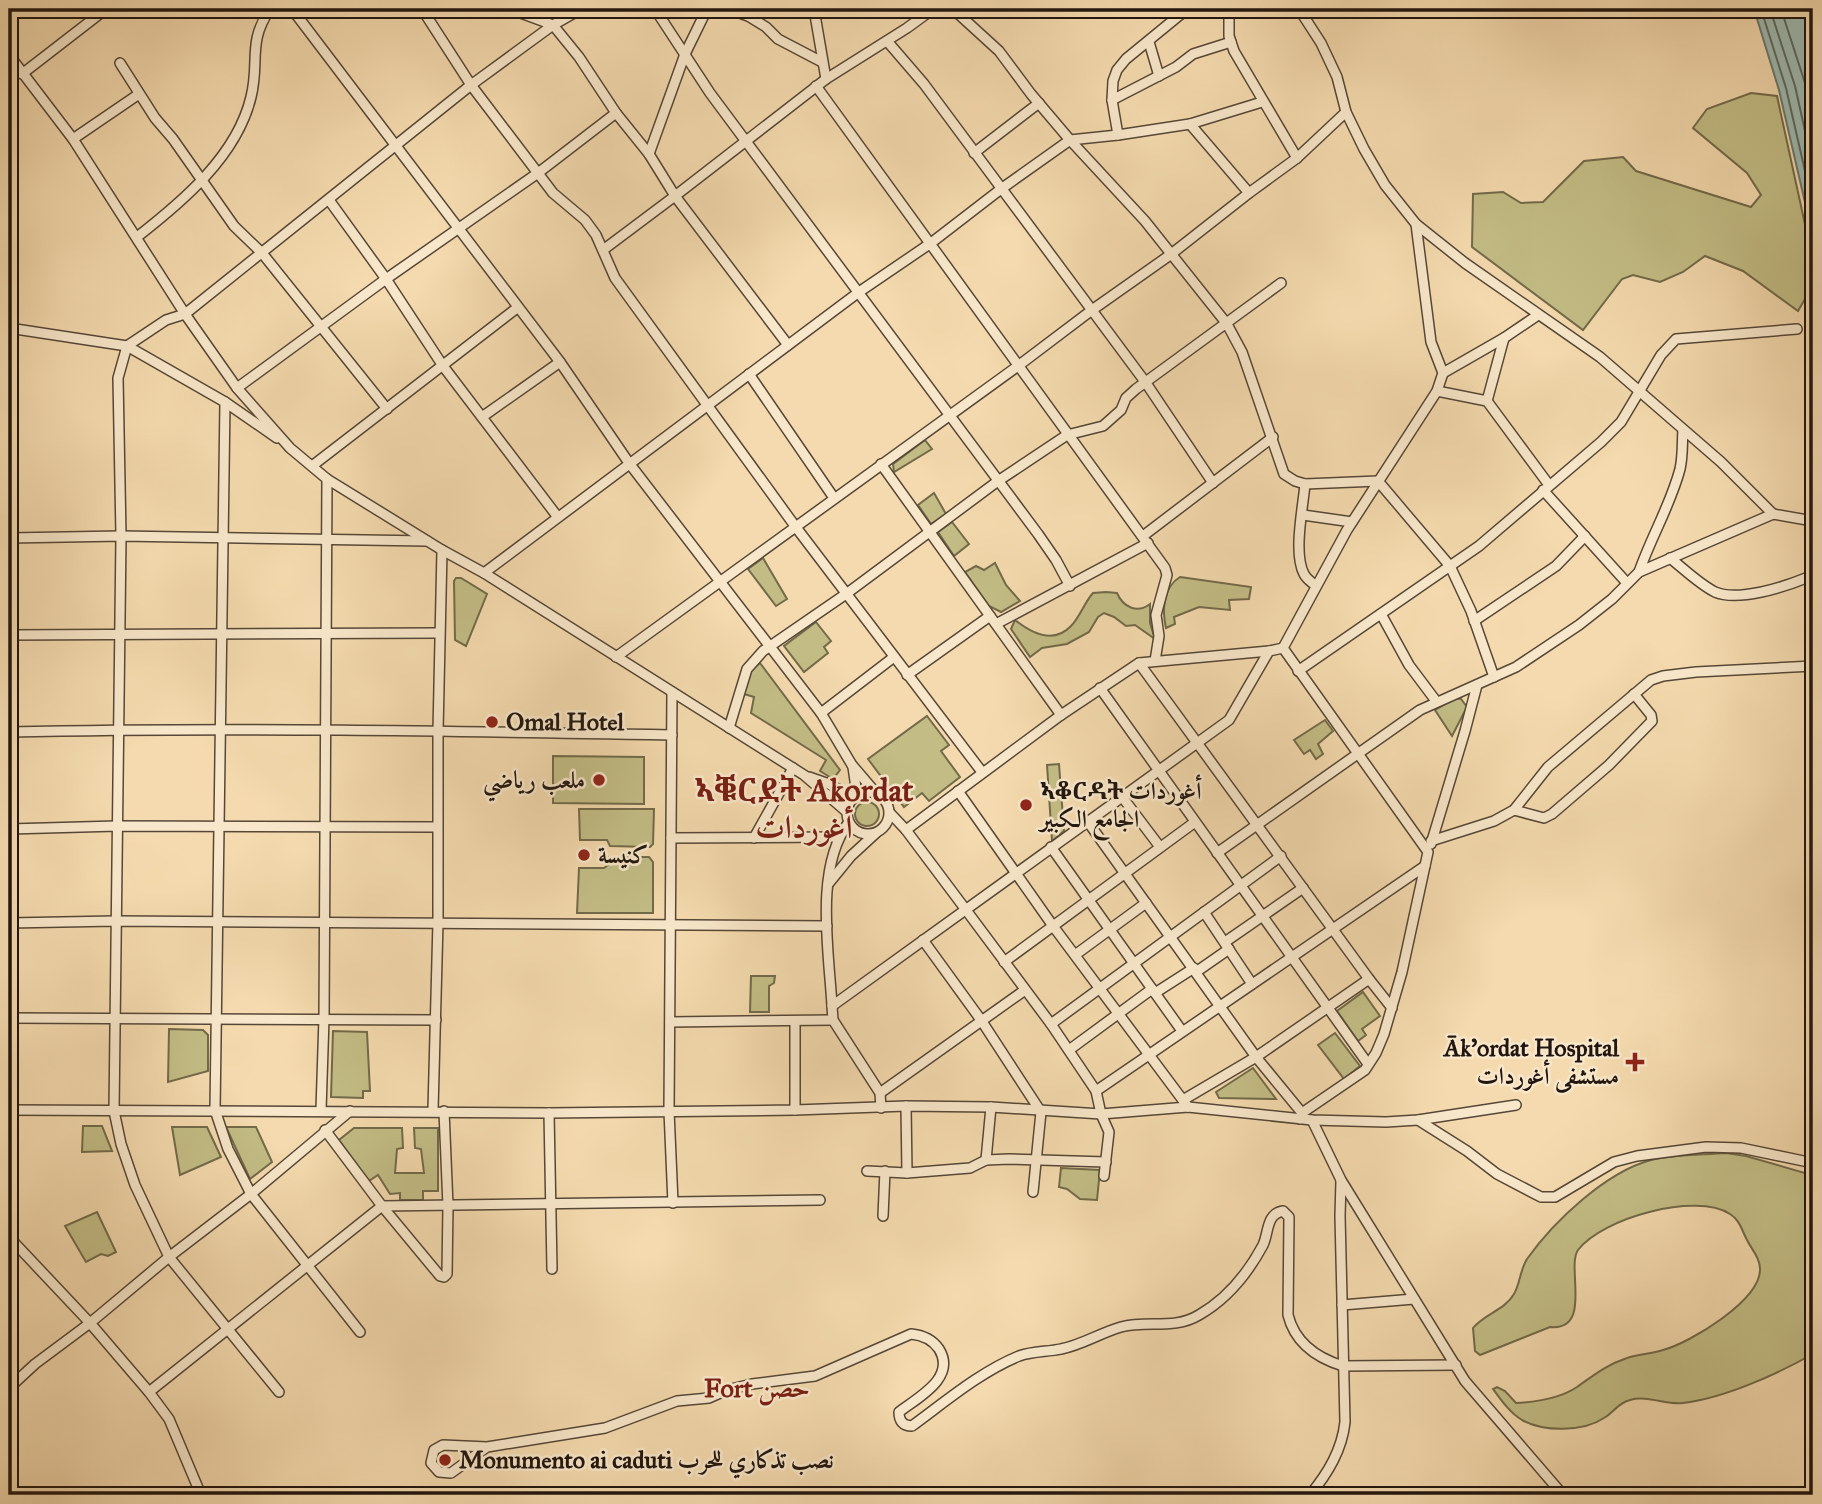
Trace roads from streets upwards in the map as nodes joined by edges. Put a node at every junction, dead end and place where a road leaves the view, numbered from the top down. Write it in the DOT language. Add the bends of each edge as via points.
graph roads {
  1 [pos="106,9"];
  2 [pos="270,9"];
  3 [pos="292,9"];
  4 [pos="422,9"];
  5 [pos="510,9"];
  6 [pos="581,9"];
  7 [pos="655,9"];
  8 [pos="707,9"];
  9 [pos="729,9"];
  10 [pos="814,9"];
  11 [pos="933,9"];
  12 [pos="953,9"];
  13 [pos="1187,9"];
  14 [pos="1229,9"];
  15 [pos="1299,9"];
  16 [pos="553,25"];
  17 [pos="887,41"];
  18 [pos="1230,42"];
  19 [pos="1149,43"];
  20 [pos="685,54"];
  21 [pos="9,55"];
  22 [pos="822,62"];
  23 [pos="120,63"];
  24 [pos="22,74"];
  25 [pos="1159,76"];
  26 [pos="826,79"];
  27 [pos="471,85"];
  28 [pos="816,86"];
  29 [pos="139,94"];
  30 [pos="1112,100"];
  31 [pos="1262,102"];
  32 [pos="1039,103"];
  33 [pos="1346,112"];
  34 [pos="616,113"];
  35 [pos="1190,124"];
  36 [pos="1118,135"];
  37 [pos="74,139"];
  38 [pos="1070,140"];
  39 [pos="746,141"];
  40 [pos="396,146"];
  41 [pos="974,152"];
  42 [pos="649,154"];
  43 [pos="1297,158"];
  44 [pos="538,173"];
  45 [pos="203,181"];
  46 [pos="1001,189"];
  47 [pos="1249,193"];
  48 [pos="676,196"];
  49 [pos="329,200"];
  50 [pos="1416,224"];
  51 [pos="460,229"];
  52 [pos="137,237"];
  53 [pos="931,243"];
  54 [pos="603,250"];
  55 [pos="262,253"];
  56 [pos="1170,255"];
  57 [pos="386,279"];
  58 [pos="1281,283"];
  59 [pos="859,292"];
  60 [pos="517,308"];
  61 [pos="1092,310"];
  62 [pos="185,314"];
  63 [pos="1538,315"];
  64 [pos="1227,324"];
  65 [pos="323,326"];
  66 [pos="9,328"];
  67 [pos="1797,329"];
  68 [pos="1504,338"];
  69 [pos="788,345"];
  70 [pos="127,346"];
  71 [pos="560,362"];
  72 [pos="443,366"];
  73 [pos="1018,366"];
  74 [pos="1443,373"];
  75 [pos="750,374"];
  76 [pos="1146,383"];
  77 [pos="237,388"];
  78 [pos="1437,391"];
  79 [pos="1640,392"];
  80 [pos="1487,401"];
  81 [pos="225,402"];
  82 [pos="707,405"];
  83 [pos="387,409"];
  84 [pos="950,415"];
  85 [pos="482,417"];
  86 [pos="1683,430"];
  87 [pos="1067,435"];
  88 [pos="1273,437"];
  89 [pos="290,448"];
  90 [pos="629,463"];
  91 [pos="881,464"];
  92 [pos="312,466"];
  93 [pos="327,479"];
  94 [pos="998,481"];
  95 [pos="1378,481"];
  96 [pos="1213,483"];
  97 [pos="1305,484"];
  98 [pos="1546,487"];
  99 [pos="834,498"];
  100 [pos="1773,514"];
  101 [pos="1303,515"];
  102 [pos="557,516"];
  103 [pos="1813,521"];
  104 [pos="1352,522"];
  105 [pos="795,526"];
  106 [pos="928,533"];
  107 [pos="121,536"];
  108 [pos="1585,536"];
  109 [pos="224,537"];
  110 [pos="9,538"];
  111 [pos="328,538"];
  112 [pos="1145,539"];
  113 [pos="428,541"];
  114 [pos="442,550"];
  115 [pos="1670,558"];
  116 [pos="1450,566"];
  117 [pos="1639,572"];
  118 [pos="484,573"];
  119 [pos="1807,578"];
  120 [pos="720,580"];
  121 [pos="1627,583"];
  122 [pos="1070,586"];
  123 [pos="1316,586"];
  124 [pos="846,594"];
  125 [pos="1381,614"];
  126 [pos="993,620"];
  127 [pos="1474,621"];
  128 [pos="120,632"];
  129 [pos="223,633"];
  130 [pos="439,633"];
  131 [pos="327,634"];
  132 [pos="9,635"];
  133 [pos="771,646"];
  134 [pos="1283,648"];
  135 [pos="1269,651"];
  136 [pos="615,657"];
  137 [pos="894,657"];
  138 [pos="1155,661"];
  139 [pos="1139,663"];
  140 [pos="1813,666"];
  141 [pos="1298,671"];
  142 [pos="907,675"];
  143 [pos="1494,677"];
  144 [pos="1477,685"];
  145 [pos="1100,688"];
  146 [pos="672,692"];
  147 [pos="1634,694"];
  148 [pos="1436,701"];
  149 [pos="821,713"];
  150 [pos="1061,715"];
  151 [pos="729,728"];
  152 [pos="118,730"];
  153 [pos="221,730"];
  154 [pos="326,730"];
  155 [pos="438,731"];
  156 [pos="9,732"];
  157 [pos="672,735"];
  158 [pos="1198,744"];
  159 [pos="1357,753"];
  160 [pos="852,765"];
  161 [pos="793,768"];
  162 [pos="982,772"];
  163 [pos="1159,772"];
  164 [pos="804,775"];
  165 [pos="958,791"];
  166 [pos="875,792"];
  167 [pos="855,796"];
  168 [pos="1123,798"];
  169 [pos="1514,810"];
  170 [pos="890,813"];
  171 [pos="848,817"];
  172 [pos="1088,822"];
  173 [pos="1195,822"];
  174 [pos="1258,824"];
  175 [pos="117,826"];
  176 [pos="220,827"];
  177 [pos="326,827"];
  178 [pos="438,827"];
  179 [pos="9,829"];
  180 [pos="906,830"];
  181 [pos="876,834"];
  182 [pos="839,837"];
  183 [pos="671,838"];
  184 [pos="754,838"];
  185 [pos="1431,841"];
  186 [pos="1051,847"];
  187 [pos="1160,847"];
  188 [pos="1428,852"];
  189 [pos="1217,853"];
  190 [pos="1281,856"];
  191 [pos="1425,866"];
  192 [pos="1125,873"];
  193 [pos="1016,874"];
  194 [pos="828,884"];
  195 [pos="1240,886"];
  196 [pos="1303,888"];
  197 [pos="1088,900"];
  198 [pos="1146,903"];
  199 [pos="966,910"];
  200 [pos="1204,912"];
  201 [pos="1262,915"];
  202 [pos="115,920"];
  203 [pos="219,921"];
  204 [pos="325,922"];
  205 [pos="438,922"];
  206 [pos="9,923"];
  207 [pos="671,925"];
  208 [pos="827,926"];
  209 [pos="1053,926"];
  210 [pos="1333,929"];
  211 [pos="1110,930"];
  212 [pos="1170,936"];
  213 [pos="923,940"];
  214 [pos="1227,946"];
  215 [pos="1075,955"];
  216 [pos="1292,957"];
  217 [pos="1004,962"];
  218 [pos="1133,963"];
  219 [pos="1195,970"];
  220 [pos="1369,979"];
  221 [pos="1252,984"];
  222 [pos="1099,988"];
  223 [pos="1025,990"];
  224 [pos="1154,991"];
  225 [pos="1220,1005"];
  226 [pos="832,1006"];
  227 [pos="1327,1007"];
  228 [pos="1392,1008"];
  229 [pos="1119,1014"];
  230 [pos="114,1017"];
  231 [pos="9,1018"];
  232 [pos="324,1018"];
  233 [pos="218,1019"];
  234 [pos="436,1020"];
  235 [pos="833,1020"];
  236 [pos="981,1020"];
  237 [pos="795,1021"];
  238 [pos="670,1022"];
  239 [pos="1051,1024"];
  240 [pos="1182,1031"];
  241 [pos="1069,1050"];
  242 [pos="1148,1054"];
  243 [pos="1256,1056"];
  244 [pos="1368,1064"];
  245 [pos="1096,1091"];
  246 [pos="880,1093"];
  247 [pos="1186,1104"];
  248 [pos="1516,1105"];
  249 [pos="906,1106"];
  250 [pos="991,1107"];
  251 [pos="881,1108"];
  252 [pos="9,1110"];
  253 [pos="215,1110"];
  254 [pos="321,1110"];
  255 [pos="795,1110"];
  256 [pos="114,1111"];
  257 [pos="350,1111"];
  258 [pos="433,1111"];
  259 [pos="444,1111"];
  260 [pos="669,1111"];
  261 [pos="1041,1112"];
  262 [pos="549,1113"];
  263 [pos="1101,1114"];
  264 [pos="1301,1116"];
  265 [pos="1312,1120"];
  266 [pos="1418,1120"];
  267 [pos="326,1130"];
  268 [pos="986,1160"];
  269 [pos="1036,1160"];
  270 [pos="1106,1162"];
  271 [pos="1813,1163"];
  272 [pos="867,1171"];
  273 [pos="885,1171"];
  274 [pos="907,1173"];
  275 [pos="1104,1176"];
  276 [pos="1341,1180"];
  277 [pos="1033,1192"];
  278 [pos="251,1194"];
  279 [pos="820,1200"];
  280 [pos="673,1203"];
  281 [pos="552,1204"];
  282 [pos="382,1206"];
  283 [pos="448,1206"];
  284 [pos="883,1216"];
  285 [pos="9,1237"];
  286 [pos="169,1257"];
  287 [pos="307,1268"];
  288 [pos="552,1269"];
  289 [pos="1415,1299"];
  290 [pos="1342,1304"];
  291 [pos="90,1323"];
  292 [pos="226,1329"];
  293 [pos="360,1332"];
  294 [pos="1456,1365"];
  295 [pos="1343,1366"];
  296 [pos="9,1388"];
  297 [pos="149,1392"];
  298 [pos="279,1392"];
  299 [pos="487,1447"];
  300 [pos="201,1495"];
  301 [pos="1310,1495"];
  302 [pos="1563,1495"];
  1 -- 24 [label="street"];
  2 -- 45 [label="street" via="256,37 250,101 232,140"];
  3 -- 40 [label="street"];
  4 -- 27 [label="street"];
  5 -- 16 [label="street"];
  6 -- 16 [label="street"];
  7 -- 20 [label="street"];
  8 -- 20 [label="street"];
  9 -- 22 [label="street"];
  10 -- 22 [label="street"];
  11 -- 17 [label="street"];
  12 -- 32 [label="street" via="999,51"];
  13 -- 19 [label="street"];
  14 -- 18 [label="street"];
  15 -- 33 [label="street" via="1337,77"];
  16 -- 27 [label="street"];
  16 -- 34 [label="street"];
  17 -- 26 [label="street"];
  17 -- 41 [label="street"];
  18 -- 25 [label="street" via="1193,54"];
  18 -- 31 [label="street"];
  19 -- 25 [label="street"];
  19 -- 30 [label="street" via="1117,70"];
  20 -- 39 [label="street"];
  20 -- 42 [label="street"];
  21 -- 24 [label="street"];
  22 -- 26 [label="street"];
  23 -- 29 [label="street"];
  24 -- 37 [label="street"];
  25 -- 30 [label="street"];
  26 -- 28 [label="street"];
  27 -- 40 [label="street"];
  27 -- 44 [label="street"];
  28 -- 39 [label="street"];
  28 -- 53 [label="street"];
  29 -- 37 [label="street"];
  29 -- 45 [label="street"];
  30 -- 36 [label="street"];
  31 -- 35 [label="street"];
  31 -- 43 [label="street"];
  32 -- 38 [label="street"];
  32 -- 41 [label="street"];
  33 -- 43 [label="street"];
  33 -- 50 [label="street" via="1385,185"];
  34 -- 42 [label="street"];
  34 -- 44 [label="street"];
  35 -- 36 [label="street"];
  35 -- 47 [label="street"];
  36 -- 38 [label="street"];
  37 -- 52 [label="street"];
  38 -- 46 [label="street"];
  38 -- 56 [label="street"];
  39 -- 48 [label="street"];
  39 -- 59 [label="street"];
  40 -- 49 [label="street"];
  40 -- 51 [label="street"];
  41 -- 46 [label="street"];
  42 -- 48 [label="street"];
  43 -- 47 [label="street"];
  44 -- 51 [label="street"];
  44 -- 54 [label="street" via="559,198 582,215"];
  45 -- 52 [label="street"];
  45 -- 55 [label="street" via="234,226"];
  46 -- 53 [label="street"];
  46 -- 61 [label="street"];
  47 -- 56 [label="street"];
  48 -- 54 [label="street"];
  48 -- 69 [label="street"];
  49 -- 55 [label="street"];
  49 -- 57 [label="street"];
  50 -- 63 [label="street"];
  50 -- 74 [label="street" via="1431,342"];
  51 -- 57 [label="street"];
  51 -- 60 [label="street"];
  52 -- 62 [label="street"];
  53 -- 59 [label="street"];
  53 -- 73 [label="street"];
  54 -- 82 [label="street" via="615,278"];
  55 -- 62 [label="street"];
  55 -- 65 [label="street"];
  56 -- 61 [label="street"];
  56 -- 64 [label="street"];
  57 -- 65 [label="street"];
  57 -- 72 [label="street"];
  58 -- 64 [label="street"];
  59 -- 69 [label="street"];
  59 -- 84 [label="street"];
  60 -- 71 [label="street"];
  60 -- 72 [label="street"];
  61 -- 73 [label="street"];
  61 -- 76 [label="street"];
  62 -- 70 [label="street" via="166,320"];
  62 -- 77 [label="street"];
  63 -- 68 [label="street"];
  63 -- 79 [label="street" via="1600,357"];
  64 -- 76 [label="street"];
  64 -- 88 [label="street"];
  65 -- 77 [label="street"];
  65 -- 83 [label="street"];
  66 -- 70 [label="street"];
  67 -- 79 [label="street" via="1676,339"];
  68 -- 74 [label="street"];
  68 -- 80 [label="street"];
  69 -- 75 [label="street"];
  70 -- 81 [label="street"];
  70 -- 107 [label="street" via="118,378"];
  71 -- 85 [label="street"];
  71 -- 90 [label="street"];
  72 -- 83 [label="street"];
  72 -- 85 [label="street"];
  73 -- 84 [label="street"];
  73 -- 87 [label="street"];
  74 -- 78 [label="street"];
  75 -- 82 [label="street"];
  75 -- 99 [label="street"];
  76 -- 87 [label="street" via="1126,398 1121,410 1103,426"];
  76 -- 96 [label="street"];
  77 -- 89 [label="street"];
  78 -- 80 [label="street"];
  78 -- 95 [label="street"];
  79 -- 86 [label="street"];
  79 -- 98 [label="street" via="1621,422"];
  80 -- 98 [label="street"];
  81 -- 89 [label="street"];
  81 -- 109 [label="street"];
  82 -- 90 [label="street"];
  82 -- 105 [label="street"];
  83 -- 92 [label="street"];
  84 -- 91 [label="street"];
  84 -- 94 [label="street"];
  85 -- 102 [label="street"];
  86 -- 100 [label="street"];
  86 -- 117 [label="street" via="1677,479"];
  87 -- 94 [label="street"];
  87 -- 112 [label="street"];
  88 -- 96 [label="street"];
  88 -- 97 [label="street" via="1284,474"];
  89 -- 92 [label="street"];
  90 -- 102 [label="street"];
  90 -- 120 [label="street"];
  91 -- 99 [label="street"];
  91 -- 106 [label="street"];
  92 -- 93 [label="street"];
  93 -- 111 [label="street"];
  93 -- 113 [label="street"];
  94 -- 106 [label="street"];
  94 -- 122 [label="street"];
  95 -- 97 [label="street"];
  95 -- 104 [label="street"];
  95 -- 116 [label="street"];
  96 -- 112 [label="street"];
  97 -- 101 [label="street"];
  98 -- 108 [label="street"];
  98 -- 116 [label="street"];
  99 -- 105 [label="street"];
  100 -- 103 [label="street"];
  100 -- 115 [label="street"];
  101 -- 104 [label="street"];
  101 -- 123 [label="street" via="1299,551 1303,572"];
  102 -- 118 [label="street"];
  104 -- 123 [label="street"];
  105 -- 120 [label="street"];
  105 -- 124 [label="street"];
  106 -- 124 [label="street"];
  106 -- 126 [label="street"];
  107 -- 109 [label="street"];
  107 -- 110 [label="street"];
  107 -- 128 [label="street"];
  108 -- 121 [label="street"];
  108 -- 127 [label="street" via="1556,566"];
  109 -- 111 [label="street"];
  109 -- 129 [label="street"];
  111 -- 113 [label="street"];
  111 -- 131 [label="street"];
  112 -- 122 [label="street"];
  112 -- 138 [label="street" via="1167,575 1157,614"];
  113 -- 114 [label="street"];
  114 -- 118 [label="street"];
  114 -- 130 [label="street"];
  115 -- 117 [label="street"];
  115 -- 119 [label="street" via="1715,592 1730,596 1776,590"];
  116 -- 125 [label="street"];
  116 -- 127 [label="street"];
  117 -- 121 [label="street"];
  118 -- 136 [label="street"];
  120 -- 133 [label="street"];
  120 -- 136 [label="street"];
  121 -- 143 [label="street" via="1578,625"];
  122 -- 126 [label="street"];
  123 -- 134 [label="street"];
  124 -- 133 [label="street"];
  124 -- 137 [label="street"];
  125 -- 141 [label="street"];
  125 -- 148 [label="street" via="1409,665"];
  126 -- 142 [label="street"];
  126 -- 150 [label="street"];
  127 -- 143 [label="street"];
  128 -- 129 [label="street"];
  128 -- 132 [label="street"];
  128 -- 152 [label="street"];
  129 -- 131 [label="street"];
  129 -- 153 [label="street"];
  130 -- 131 [label="street"];
  130 -- 155 [label="street"];
  131 -- 154 [label="street"];
  133 -- 149 [label="street"];
  133 -- 151 [label="street" via="747,669"];
  134 -- 135 [label="street"];
  134 -- 141 [label="street"];
  135 -- 138 [label="street"];
  135 -- 158 [label="street" via="1229,720"];
  136 -- 146 [label="street"];
  137 -- 142 [label="street"];
  137 -- 149 [label="street"];
  138 -- 139 [label="street"];
  139 -- 145 [label="street"];
  139 -- 158 [label="street"];
  140 -- 147 [label="street" via="1662,676"];
  141 -- 159 [label="street"];
  142 -- 162 [label="street"];
  143 -- 144 [label="street"];
  144 -- 148 [label="street"];
  144 -- 185 [label="street"];
  145 -- 150 [label="street"];
  145 -- 163 [label="street"];
  146 -- 151 [label="street"];
  146 -- 157 [label="street"];
  147 -- 169 [label="street" via="1548,767"];
  147 -- 169 [label="street" via="1652,721 1609,765 1544,818"];
  148 -- 159 [label="street"];
  149 -- 160 [label="street"];
  150 -- 162 [label="street"];
  151 -- 161 [label="street"];
  152 -- 153 [label="street"];
  152 -- 156 [label="street"];
  152 -- 175 [label="street"];
  153 -- 154 [label="street"];
  153 -- 176 [label="street"];
  154 -- 155 [label="street"];
  154 -- 177 [label="street"];
  155 -- 157 [label="street"];
  155 -- 178 [label="street"];
  157 -- 183 [label="street"];
  158 -- 163 [label="street"];
  158 -- 174 [label="street"];
  159 -- 174 [label="street"];
  159 -- 188 [label="street"];
  160 -- 166 [label="street"];
  160 -- 167 [label="street"];
  161 -- 164 [label="street"];
  161 -- 184 [label="street"];
  162 -- 165 [label="street"];
  163 -- 168 [label="street"];
  163 -- 173 [label="street"];
  164 -- 167 [label="street"];
  164 -- 171 [label="street"];
  165 -- 180 [label="street"];
  165 -- 193 [label="street"];
  166 -- 167 [label="street"];
  166 -- 170 [label="street" via="886,800"];
  167 -- 171 [label="street"];
  168 -- 172 [label="street"];
  168 -- 187 [label="street"];
  169 -- 185 [label="street"];
  170 -- 180 [label="street"];
  170 -- 181 [label="street"];
  171 -- 181 [label="street" via="856,830"];
  171 -- 182 [label="street"];
  172 -- 186 [label="street"];
  172 -- 192 [label="street"];
  173 -- 187 [label="street"];
  173 -- 189 [label="street"];
  174 -- 189 [label="street"];
  174 -- 190 [label="street"];
  175 -- 176 [label="street"];
  175 -- 179 [label="street"];
  175 -- 202 [label="street"];
  176 -- 177 [label="street"];
  176 -- 203 [label="street"];
  177 -- 178 [label="street"];
  177 -- 204 [label="street"];
  178 -- 205 [label="street"];
  180 -- 199 [label="street"];
  181 -- 194 [label="street"];
  182 -- 184 [label="street"];
  182 -- 194 [label="street"];
  183 -- 184 [label="street"];
  183 -- 207 [label="street"];
  185 -- 188 [label="street"];
  186 -- 193 [label="street"];
  186 -- 197 [label="street"];
  187 -- 192 [label="street"];
  188 -- 191 [label="street"];
  189 -- 195 [label="street"];
  190 -- 195 [label="street"];
  190 -- 196 [label="street"];
  191 -- 210 [label="street"];
  191 -- 228 [label="street"];
  192 -- 197 [label="street"];
  192 -- 198 [label="street"];
  193 -- 199 [label="street"];
  193 -- 209 [label="street"];
  194 -- 208 [label="street"];
  195 -- 200 [label="street"];
  195 -- 201 [label="street"];
  196 -- 201 [label="street"];
  196 -- 210 [label="street"];
  197 -- 209 [label="street"];
  197 -- 211 [label="street"];
  198 -- 211 [label="street"];
  198 -- 212 [label="street"];
  199 -- 213 [label="street"];
  199 -- 217 [label="street"];
  200 -- 212 [label="street"];
  200 -- 214 [label="street"];
  201 -- 214 [label="street"];
  201 -- 216 [label="street"];
  202 -- 203 [label="street"];
  202 -- 206 [label="street"];
  202 -- 230 [label="street"];
  203 -- 204 [label="street"];
  203 -- 233 [label="street"];
  204 -- 205 [label="street"];
  204 -- 232 [label="street"];
  205 -- 207 [label="street"];
  205 -- 234 [label="street"];
  207 -- 208 [label="street"];
  207 -- 238 [label="street"];
  208 -- 226 [label="street"];
  209 -- 215 [label="street"];
  209 -- 217 [label="street"];
  210 -- 216 [label="street"];
  210 -- 220 [label="street"];
  211 -- 215 [label="street"];
  211 -- 218 [label="street"];
  212 -- 218 [label="street"];
  212 -- 219 [label="street"];
  213 -- 226 [label="street"];
  213 -- 236 [label="street"];
  214 -- 219 [label="street"];
  214 -- 221 [label="street"];
  215 -- 222 [label="street"];
  216 -- 221 [label="street"];
  216 -- 227 [label="street"];
  217 -- 223 [label="street"];
  218 -- 222 [label="street"];
  218 -- 224 [label="street"];
  219 -- 224 [label="street"];
  219 -- 225 [label="street"];
  220 -- 227 [label="street"];
  220 -- 228 [label="street"];
  221 -- 225 [label="street"];
  222 -- 229 [label="street"];
  222 -- 239 [label="street"];
  223 -- 236 [label="street"];
  223 -- 239 [label="street"];
  224 -- 229 [label="street"];
  224 -- 240 [label="street"];
  225 -- 240 [label="street"];
  225 -- 243 [label="street"];
  226 -- 235 [label="street"];
  227 -- 243 [label="street"];
  227 -- 244 [label="street"];
  228 -- 244 [label="street"];
  229 -- 241 [label="street"];
  229 -- 242 [label="street"];
  230 -- 231 [label="street"];
  230 -- 233 [label="street"];
  230 -- 256 [label="street"];
  232 -- 233 [label="street"];
  232 -- 234 [label="street"];
  232 -- 254 [label="street"];
  233 -- 253 [label="street"];
  234 -- 258 [label="street"];
  235 -- 237 [label="street"];
  235 -- 246 [label="street"];
  236 -- 246 [label="street"];
  236 -- 261 [label="street"];
  237 -- 238 [label="street"];
  237 -- 255 [label="street"];
  238 -- 260 [label="street"];
  239 -- 241 [label="street"];
  240 -- 242 [label="street"];
  241 -- 245 [label="street"];
  242 -- 245 [label="street"];
  242 -- 247 [label="street"];
  243 -- 247 [label="street"];
  243 -- 264 [label="street"];
  244 -- 264 [label="street"];
  245 -- 263 [label="street"];
  246 -- 251 [label="street"];
  247 -- 263 [label="street"];
  247 -- 264 [label="street"];
  248 -- 266 [label="street"];
  249 -- 250 [label="street"];
  249 -- 251 [label="street"];
  249 -- 274 [label="street"];
  250 -- 261 [label="street"];
  250 -- 268 [label="street"];
  251 -- 255 [label="street"];
  252 -- 256 [label="street"];
  253 -- 254 [label="street"];
  253 -- 256 [label="street"];
  253 -- 278 [label="street"];
  254 -- 257 [label="street"];
  255 -- 260 [label="street"];
  256 -- 286 [label="street" via="135,1185"];
  257 -- 258 [label="street"];
  257 -- 267 [label="street"];
  258 -- 259 [label="street"];
  259 -- 262 [label="street"];
  259 -- 283 [label="street"];
  260 -- 262 [label="street"];
  260 -- 280 [label="street"];
  261 -- 263 [label="street"];
  261 -- 269 [label="street"];
  262 -- 281 [label="street"];
  263 -- 270 [label="street" via="1108,1132"];
  264 -- 265 [label="street"];
  265 -- 266 [label="street"];
  265 -- 276 [label="street"];
  266 -- 271 [label="street" via="1497,1174 1541,1197 1555,1197 1614,1162 1665,1152 1741,1148"];
  267 -- 278 [label="street"];
  267 -- 282 [label="street"];
  268 -- 269 [label="street"];
  268 -- 274 [label="street" via="970,1168"];
  269 -- 270 [label="street"];
  269 -- 277 [label="street"];
  270 -- 275 [label="street"];
  272 -- 273 [label="street"];
  273 -- 274 [label="street"];
  273 -- 284 [label="street"];
  276 -- 289 [label="street"];
  276 -- 290 [label="street"];
  278 -- 286 [label="street"];
  278 -- 287 [label="street"];
  279 -- 280 [label="street"];
  280 -- 281 [label="street"];
  281 -- 283 [label="street"];
  281 -- 288 [label="street"];
  282 -- 283 [label="street"];
  282 -- 283 [label="street" via="444,1277"];
  282 -- 287 [label="street"];
  285 -- 291 [label="street"];
  286 -- 291 [label="street"];
  286 -- 292 [label="street"];
  287 -- 292 [label="street"];
  287 -- 293 [label="street"];
  289 -- 290 [label="street"];
  289 -- 294 [label="street"];
  290 -- 295 [label="street"];
  291 -- 296 [label="street"];
  291 -- 297 [label="street"];
  292 -- 297 [label="street"];
  292 -- 298 [label="street"];
  294 -- 295 [label="street"];
  294 -- 302 [label="street" via="1476,1397"];
  295 -- 299 [label="street" via="1302,1343 1290,1323 1289,1217 1283,1211 1270,1220 1263,1244 1237,1284 1197,1317 1182,1323 1127,1326 1060,1349 1018,1357 912,1426 901,1422 899,1412 920,1399 944,1367 938,1348 922,1335 911,1334 816,1376 677,1401 605,1428"];
  295 -- 301 [label="street" via="1343,1438 1326,1476"];
  297 -- 300 [label="street" via="169,1419"];
  299 -- 299 [label="street" via="451,1473 439,1472 431,1464 431,1455 439,1446"];
}
